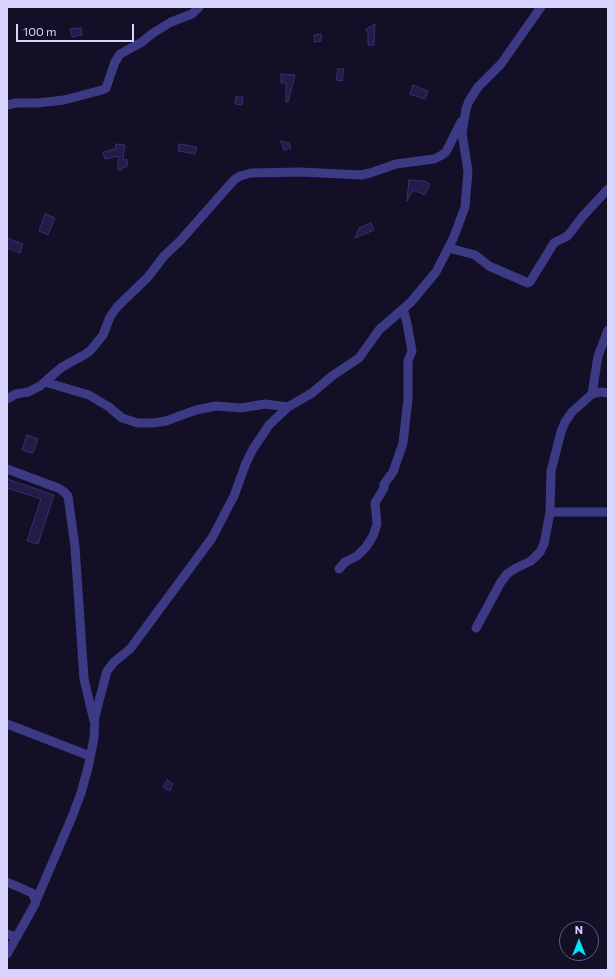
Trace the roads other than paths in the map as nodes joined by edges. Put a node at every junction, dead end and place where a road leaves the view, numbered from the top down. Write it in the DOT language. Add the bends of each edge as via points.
graph roads {
  1 [pos="198,7"];
  2 [pos="541,7"];
  3 [pos="7,105"];
  4 [pos="464,117"];
  5 [pos="608,189"];
  6 [pos="449,248"];
  7 [pos="403,309"];
  8 [pos="608,330"];
  9 [pos="45,382"];
  10 [pos="608,393"];
  11 [pos="592,394"];
  12 [pos="7,399"];
  13 [pos="288,407"];
  14 [pos="7,468"];
  15 [pos="550,512"];
  16 [pos="608,512"];
  17 [pos="339,569"];
  18 [pos="476,628"];
  19 [pos="94,722"];
  20 [pos="7,724"];
  21 [pos="90,756"];
  22 [pos="7,882"];
  23 [pos="36,901"];
  24 [pos="7,934"];
  25 [pos="17,937"];
  26 [pos="7,954"];
  1 -- 3 [label="street" via="192,14 171,22 120,54 106,88 64,100"];
  2 -- 4 [label="street" via="501,64 473,94"];
  4 -- 6 [label="street" via="467,196 462,218"];
  4 -- 9 [label="street" via="446,152 434,159 396,164 361,175 300,172 251,173 240,176 164,256 148,277 117,307 95,346 84,356 62,367"];
  5 -- 6 [label="street" via="570,234 554,243 528,283 489,266 475,255"];
  6 -- 7 [label="street" via="428,282"];
  7 -- 13 [label="street" via="379,330 359,358 312,393"];
  7 -- 17 [label="street" via="412,351 408,361 408,399 403,443 393,472 375,503 377,524 373,536 362,552 345,562"];
  8 -- 11 [label="street" via="598,356"];
  9 -- 12 [label="street"];
  9 -- 13 [label="street" via="89,395 122,418 138,424 166,421 216,406 241,408 265,404"];
  10 -- 11 [label="street"];
  11 -- 15 [label="street" via="572,412 561,432 552,471"];
  13 -- 19 [label="street" via="269,425 253,449 234,496 212,538 130,649 107,671"];
  14 -- 19 [label="street" via="58,488 68,496 75,547 84,679"];
  15 -- 16 [label="street"];
  15 -- 18 [label="street" via="540,552 507,574"];
  19 -- 21 [label="street"];
  20 -- 21 [label="street"];
  21 -- 23 [label="street" via="72,817"];
  22 -- 23 [label="street" via="32,893"];
  23 -- 25 [label="street"];
  24 -- 25 [label="street"];
  25 -- 26 [label="street"];
}
